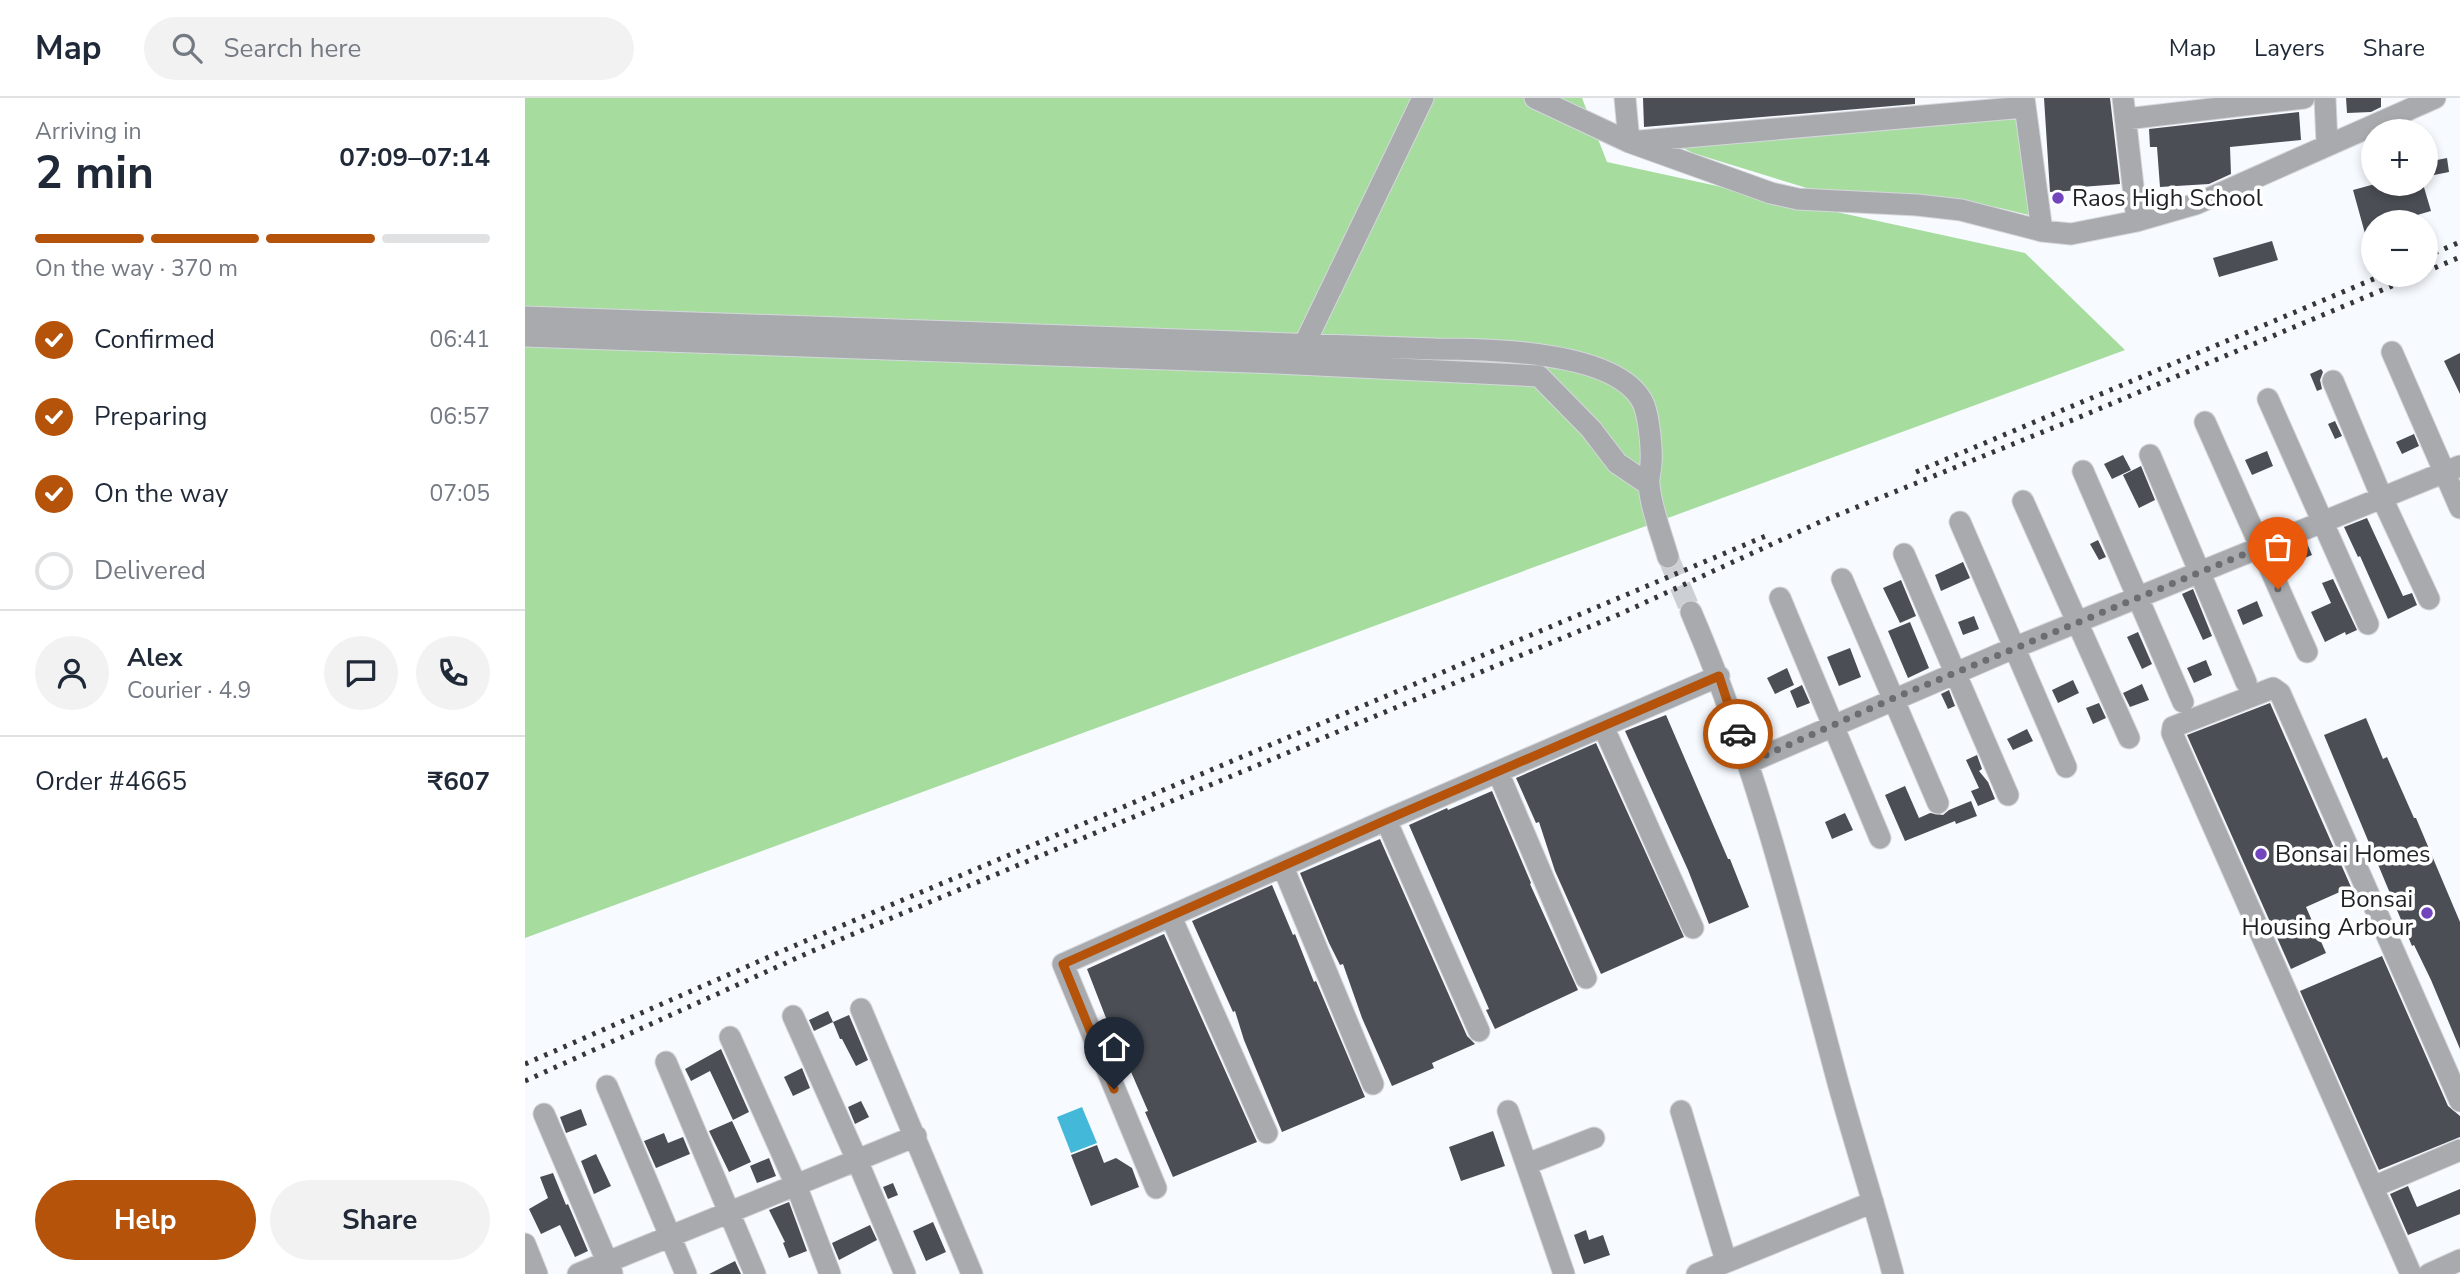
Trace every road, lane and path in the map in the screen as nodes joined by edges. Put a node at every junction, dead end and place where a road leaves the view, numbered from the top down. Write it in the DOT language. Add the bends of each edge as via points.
graph roads {
  1 [pos="1423,98"];
  2 [pos="1535,98"];
  3 [pos="1625,98"];
  4 [pos="2304,98"];
  5 [pos="2325,98"];
  6 [pos="2435,98"];
  7 [pos="2024,103"];
  8 [pos="1928,106"];
  9 [pos="2125,108"];
  10 [pos="1629,142"];
  11 [pos="2327,144"];
  12 [pos="2137,221"];
  13 [pos="2042,232"];
  14 [pos="525,317"];
  15 [pos="525,336"];
  16 [pos="2392,352"];
  17 [pos="1303,354"];
  18 [pos="1556,358"];
  19 [pos="1539,376"];
  20 [pos="2333,381"];
  21 [pos="2268,399"];
  22 [pos="2205,422"];
  23 [pos="2150,455"];
  24 [pos="2452,469"];
  25 [pos="2083,471"];
  26 [pos="1648,484"];
  27 [pos="2382,498"];
  28 [pos="2023,502"];
  29 [pos="2460,508"];
  30 [pos="1960,522"];
  31 [pos="2323,522"];
  32 [pos="2259,548"];
  33 [pos="1904,554"];
  34 [pos="1668,557"];
  35 [pos="2199,572"];
  36 [pos="1842,579"];
  37 [pos="1780,598"];
  38 [pos="2138,598"];
  39 [pos="2429,599"];
  40 [pos="1691,612"];
  41 [pos="2077,622"];
  42 [pos="2368,624"];
  43 [pos="2016,647"];
  44 [pos="2307,652"];
  45 [pos="1956,672"];
  46 [pos="1719,676"];
  47 [pos="2246,682"];
  48 [pos="1894,698"];
  49 [pos="2183,702"];
  50 [pos="1833,724"];
  51 [pos="1603,726"];
  52 [pos="2129,738"];
  53 [pos="1748,763"];
  54 [pos="2066,767"];
  55 [pos="1498,772"];
  56 [pos="2008,795"];
  57 [pos="1938,803"];
  58 [pos="1386,820"];
  59 [pos="1880,838"];
  60 [pos="1283,867"];
  61 [pos="1171,916"];
  62 [pos="1693,928"];
  63 [pos="1586,978"];
  64 [pos="861,1009"];
  65 [pos="793,1016"];
  66 [pos="1479,1031"];
  67 [pos="730,1037"];
  68 [pos="666,1062"];
  69 [pos="1373,1084"];
  70 [pos="607,1086"];
  71 [pos="2460,1101"];
  72 [pos="1508,1111"];
  73 [pos="1681,1111"];
  74 [pos="544,1114"];
  75 [pos="1267,1133"];
  76 [pos="916,1136"];
  77 [pos="1594,1138"];
  78 [pos="2460,1150"];
  79 [pos="857,1160"];
  80 [pos="1527,1164"];
  81 [pos="796,1185"];
  82 [pos="2373,1187"];
  83 [pos="1156,1188"];
  84 [pos="1873,1202"];
  85 [pos="731,1213"];
  86 [pos="671,1237"];
  87 [pos="525,1244"];
  88 [pos="2460,1260"];
  89 [pos="1726,1261"];
  90 [pos="610,1268"];
  91 [pos="537,1274"];
  92 [pos="578,1274"];
  93 [pos="686,1274"];
  94 [pos="755,1274"];
  95 [pos="830,1274"];
  96 [pos="905,1274"];
  97 [pos="972,1274"];
  98 [pos="1564,1274"];
  99 [pos="1696,1274"];
  100 [pos="1893,1274"];
  101 [pos="2411,1274"];
  102 [pos="2429,1274"];
  1 -- 17 [label="street"];
  2 -- 10 [label="street"];
  3 -- 10 [label="street"];
  4 -- 9 [label="street"];
  5 -- 11 [label="street"];
  6 -- 11 [label="street"];
  7 -- 8 [label="street"];
  7 -- 13 [label="street"];
  8 -- 10 [label="street"];
  9 -- 12 [label="street"];
  10 -- 13 [label="street" via="1798,199 1961,210"];
  11 -- 12 [label="street" via="2196,204"];
  12 -- 13 [label="street" via="2071,234"];
  14 -- 17 [label="street"];
  15 -- 17 [label="street"];
  16 -- 24 [label="street"];
  17 -- 18 [label="street" via="1503,349"];
  17 -- 19 [label="street"];
  18 -- 19 [label="street"];
  18 -- 26 [label="street" via="1617,375 1634,390 1644,404 1649,431"];
  19 -- 26 [label="street" via="1617,463"];
  20 -- 27 [label="street"];
  21 -- 31 [label="street"];
  22 -- 32 [label="street"];
  23 -- 35 [label="street"];
  24 -- 27 [label="street"];
  24 -- 29 [label="street"];
  25 -- 38 [label="street"];
  26 -- 34 [label="street"];
  27 -- 31 [label="street"];
  27 -- 39 [label="street"];
  28 -- 41 [label="street"];
  30 -- 43 [label="street"];
  31 -- 32 [label="street"];
  31 -- 42 [label="street"];
  32 -- 35 [label="street"];
  32 -- 44 [label="street"];
  33 -- 45 [label="street"];
  35 -- 38 [label="street"];
  35 -- 47 [label="street"];
  36 -- 48 [label="street"];
  37 -- 50 [label="street"];
  38 -- 41 [label="street"];
  38 -- 49 [label="street"];
  40 -- 46 [label="street"];
  41 -- 43 [label="street"];
  41 -- 52 [label="street"];
  43 -- 45 [label="street"];
  43 -- 54 [label="street"];
  45 -- 48 [label="street"];
  45 -- 56 [label="street"];
  46 -- 51 [label="street"];
  46 -- 53 [label="street"];
  48 -- 50 [label="street"];
  48 -- 57 [label="street"];
  50 -- 53 [label="street"];
  50 -- 59 [label="street"];
  51 -- 55 [label="street"];
  51 -- 62 [label="street"];
  53 -- 84 [label="street" via="1781,865"];
  55 -- 58 [label="street"];
  55 -- 63 [label="street"];
  58 -- 60 [label="street"];
  58 -- 66 [label="street"];
  60 -- 61 [label="street"];
  60 -- 69 [label="street"];
  61 -- 75 [label="street"];
  61 -- 83 [label="street" via="1063,964"];
  64 -- 76 [label="street"];
  65 -- 79 [label="street"];
  67 -- 81 [label="street"];
  68 -- 85 [label="street"];
  70 -- 86 [label="street"];
  71 -- 82 [label="street" via="2278,690 2273,688 2173,727"];
  72 -- 80 [label="street"];
  73 -- 89 [label="street"];
  74 -- 90 [label="street"];
  76 -- 79 [label="street"];
  76 -- 97 [label="street"];
  77 -- 80 [label="street"];
  78 -- 82 [label="street"];
  79 -- 81 [label="street"];
  79 -- 96 [label="street"];
  80 -- 98 [label="street"];
  81 -- 85 [label="street"];
  81 -- 95 [label="street"];
  82 -- 101 [label="street"];
  84 -- 89 [label="street"];
  84 -- 100 [label="street"];
  85 -- 86 [label="street"];
  85 -- 94 [label="street"];
  86 -- 90 [label="street"];
  86 -- 93 [label="street"];
  87 -- 91 [label="street"];
  88 -- 102 [label="street"];
  89 -- 99 [label="street"];
  90 -- 92 [label="street"];
}
